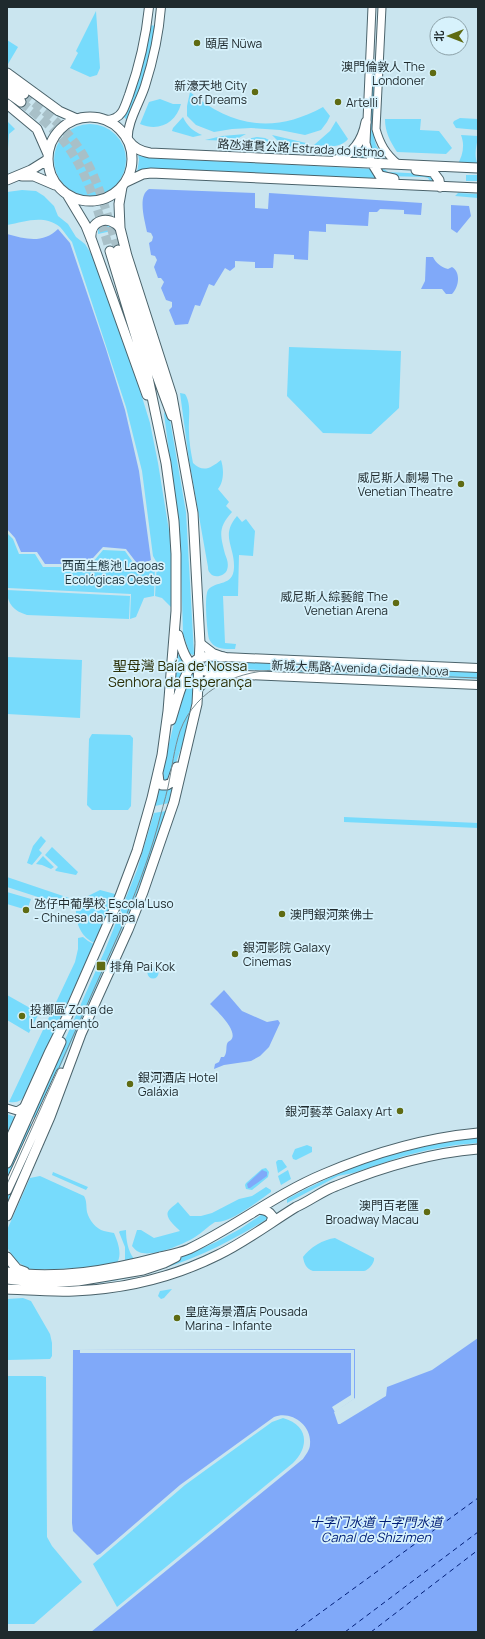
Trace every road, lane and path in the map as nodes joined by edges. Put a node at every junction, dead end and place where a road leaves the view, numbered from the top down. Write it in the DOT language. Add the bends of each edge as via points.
graph roads {
  1 [pos="149,7"];
  2 [pos="154,7"];
  3 [pos="161,7"];
  4 [pos="372,7"];
  5 [pos="382,7"];
  6 [pos="148,17"];
  7 [pos="369,57"];
  8 [pos="379,57"];
  9 [pos="7,73"];
  10 [pos="7,82"];
  11 [pos="7,92"];
  12 [pos="7,104"];
  13 [pos="77,119"];
  14 [pos="106,120"];
  15 [pos="366,122"];
  16 [pos="128,140"];
  17 [pos="48,157"];
  18 [pos="333,161"];
  19 [pos="372,163"];
  20 [pos="398,164"];
  21 [pos="478,168"];
  22 [pos="17,176"];
  23 [pos="7,180"];
  24 [pos="124,185"];
  25 [pos="56,186"];
  26 [pos="420,186"];
  27 [pos="440,187"];
  28 [pos="478,188"];
  29 [pos="68,196"];
  30 [pos="120,228"];
  31 [pos="92,241"];
  32 [pos="159,430"];
  33 [pos="180,436"];
  34 [pos="176,624"];
  35 [pos="200,643"];
  36 [pos="224,657"];
  37 [pos="200,658"];
  38 [pos="196,667"];
  39 [pos="478,668"];
  40 [pos="223,674"];
  41 [pos="478,684"];
  42 [pos="199,688"];
  43 [pos="165,738"];
  44 [pos="190,739"];
  45 [pos="158,774"];
  46 [pos="68,1016"];
  47 [pos="81,1034"];
  48 [pos="25,1106"];
  49 [pos="7,1108"];
  50 [pos="478,1133"];
  51 [pos="7,1146"];
  52 [pos="478,1149"];
  53 [pos="7,1163"];
  54 [pos="7,1190"];
  55 [pos="280,1197"];
  56 [pos="296,1207"];
  57 [pos="259,1209"];
  58 [pos="7,1216"];
  59 [pos="271,1222"];
  60 [pos="187,1250"];
  61 [pos="7,1257"];
  62 [pos="8,1274"];
  63 [pos="28,1274"];
  64 [pos="8,1290"];
  1 -- 6 [label="main road"];
  2 -- 6 [label="main road" via="154,13"];
  3 -- 16 [label="main road" via="153,56 145,86 128,129"];
  4 -- 7 [label="street"];
  5 -- 8 [label="street"];
  6 -- 14 [label="main road" via="133,84 124,107 119,116"];
  7 -- 8 [label="street"];
  7 -- 15 [label="street"];
  8 -- 20 [label="street" via="376,129 380,143"];
  9 -- 13 [label="main road" via="59,111"];
  10 -- 11 [label="main road" via="23,98"];
  12 -- 17 [label="main road" via="37,129"];
  13 -- 14 [label="main road" via="97,117"];
  13 -- 17 [label="main road" via="58,132 50,144"];
  14 -- 16 [label="main road" via="118,128"];
  15 -- 18 [label="main road" via="362,136 354,149"];
  15 -- 19 [label="street" via="366,143"];
  16 -- 18 [label="main road, 路氹連貫公路 Estrada do Istmo" via="141,151 150,153"];
  16 -- 24 [label="main road" via="132,162"];
  17 -- 22 [label="main road" via="36,168"];
  17 -- 25 [label="main road"];
  18 -- 19 [label="main road, 路氹連貫公路 Estrada do Istmo"];
  19 -- 20 [label="main road, 路氹連貫公路 Estrada do Istmo"];
  19 -- 26 [label="main road" via="384,178 410,181"];
  20 -- 21 [label="main road, 路氹連貫公路 Estrada do Istmo"];
  20 -- 27 [label="main road" via="411,170 433,172 439,180"];
  22 -- 23 [label="main road"];
  22 -- 25 [label="main road" via="34,176"];
  24 -- 26 [label="main road" via="143,174 151,173"];
  24 -- 29 [label="main road" via="113,195 102,200 85,201"];
  24 -- 30 [label="main road" via="119,204"];
  25 -- 29 [label="main road"];
  26 -- 27 [label="main road"];
  27 -- 28 [label="main road"];
  29 -- 31 [label="main road"];
  30 -- 31 [label="main road" via="112,221 102,221 94,227"];
  30 -- 33 [label="main road" via="172,396"];
  31 -- 32 [label="main road"];
  32 -- 33 [label="main road" via="147,373 114,250"];
  32 -- 34 [label="main road" via="174,521"];
  33 -- 35 [label="main road" via="192,513"];
  34 -- 38 [label="main road" via="182,649 188,660"];
  34 -- 43 [label="main road"];
  35 -- 36 [label="main road, 新城大馬路 Avenida Cidade Nova" via="213,653"];
  35 -- 37 [label="main road"];
  36 -- 37 [label="main road"];
  36 -- 39 [label="main road, 新城大馬路 Avenida Cidade Nova"];
  37 -- 38 [label="main road"];
  38 -- 40 [label="main road" via="210,673"];
  38 -- 42 [label="main road"];
  38 -- 43 [label="main road" via="180,691"];
  40 -- 41 [label="main road, 新城大馬路 Avenida Cidade Nova"];
  40 -- 42 [label="main road, 新城大馬路 Avenida Cidade Nova" via="210,677"];
  42 -- 44 [label="main road"];
  43 -- 45 [label="main road"];
  44 -- 45 [label="main road" via="181,753 172,782 162,785"];
  44 -- 47 [label="main road" via="173,806 143,892"];
  45 -- 46 [label="main road" via="142,837 120,896"];
  46 -- 48 [label="main road"];
  46 -- 53 [label="main road" via="64,1034"];
  47 -- 54 [label="main road" via="70,1052"];
  47 -- 58 [label="main road" via="50,1117"];
  48 -- 49 [label="street" via="18,1111"];
  48 -- 51 [label="main road"];
  50 -- 55 [label="main road" via="402,1146 324,1174"];
  52 -- 56 [label="main road" via="440,1153 369,1173 334,1186"];
  55 -- 56 [label="main road" via="286,1206"];
  55 -- 57 [label="main road"];
  56 -- 59 [label="main road"];
  57 -- 59 [label="main road" via="271,1214"];
  57 -- 60 [label="main road"];
  59 -- 64 [label="main road" via="219,1255 149,1280 90,1290"];
  60 -- 62 [label="main road" via="164,1263 143,1270 78,1282 43,1283"];
  60 -- 63 [label="main road" via="144,1262 93,1271"];
  61 -- 63 [label="main road" via="18,1269"];
  62 -- 63 [label="main road"];
}
